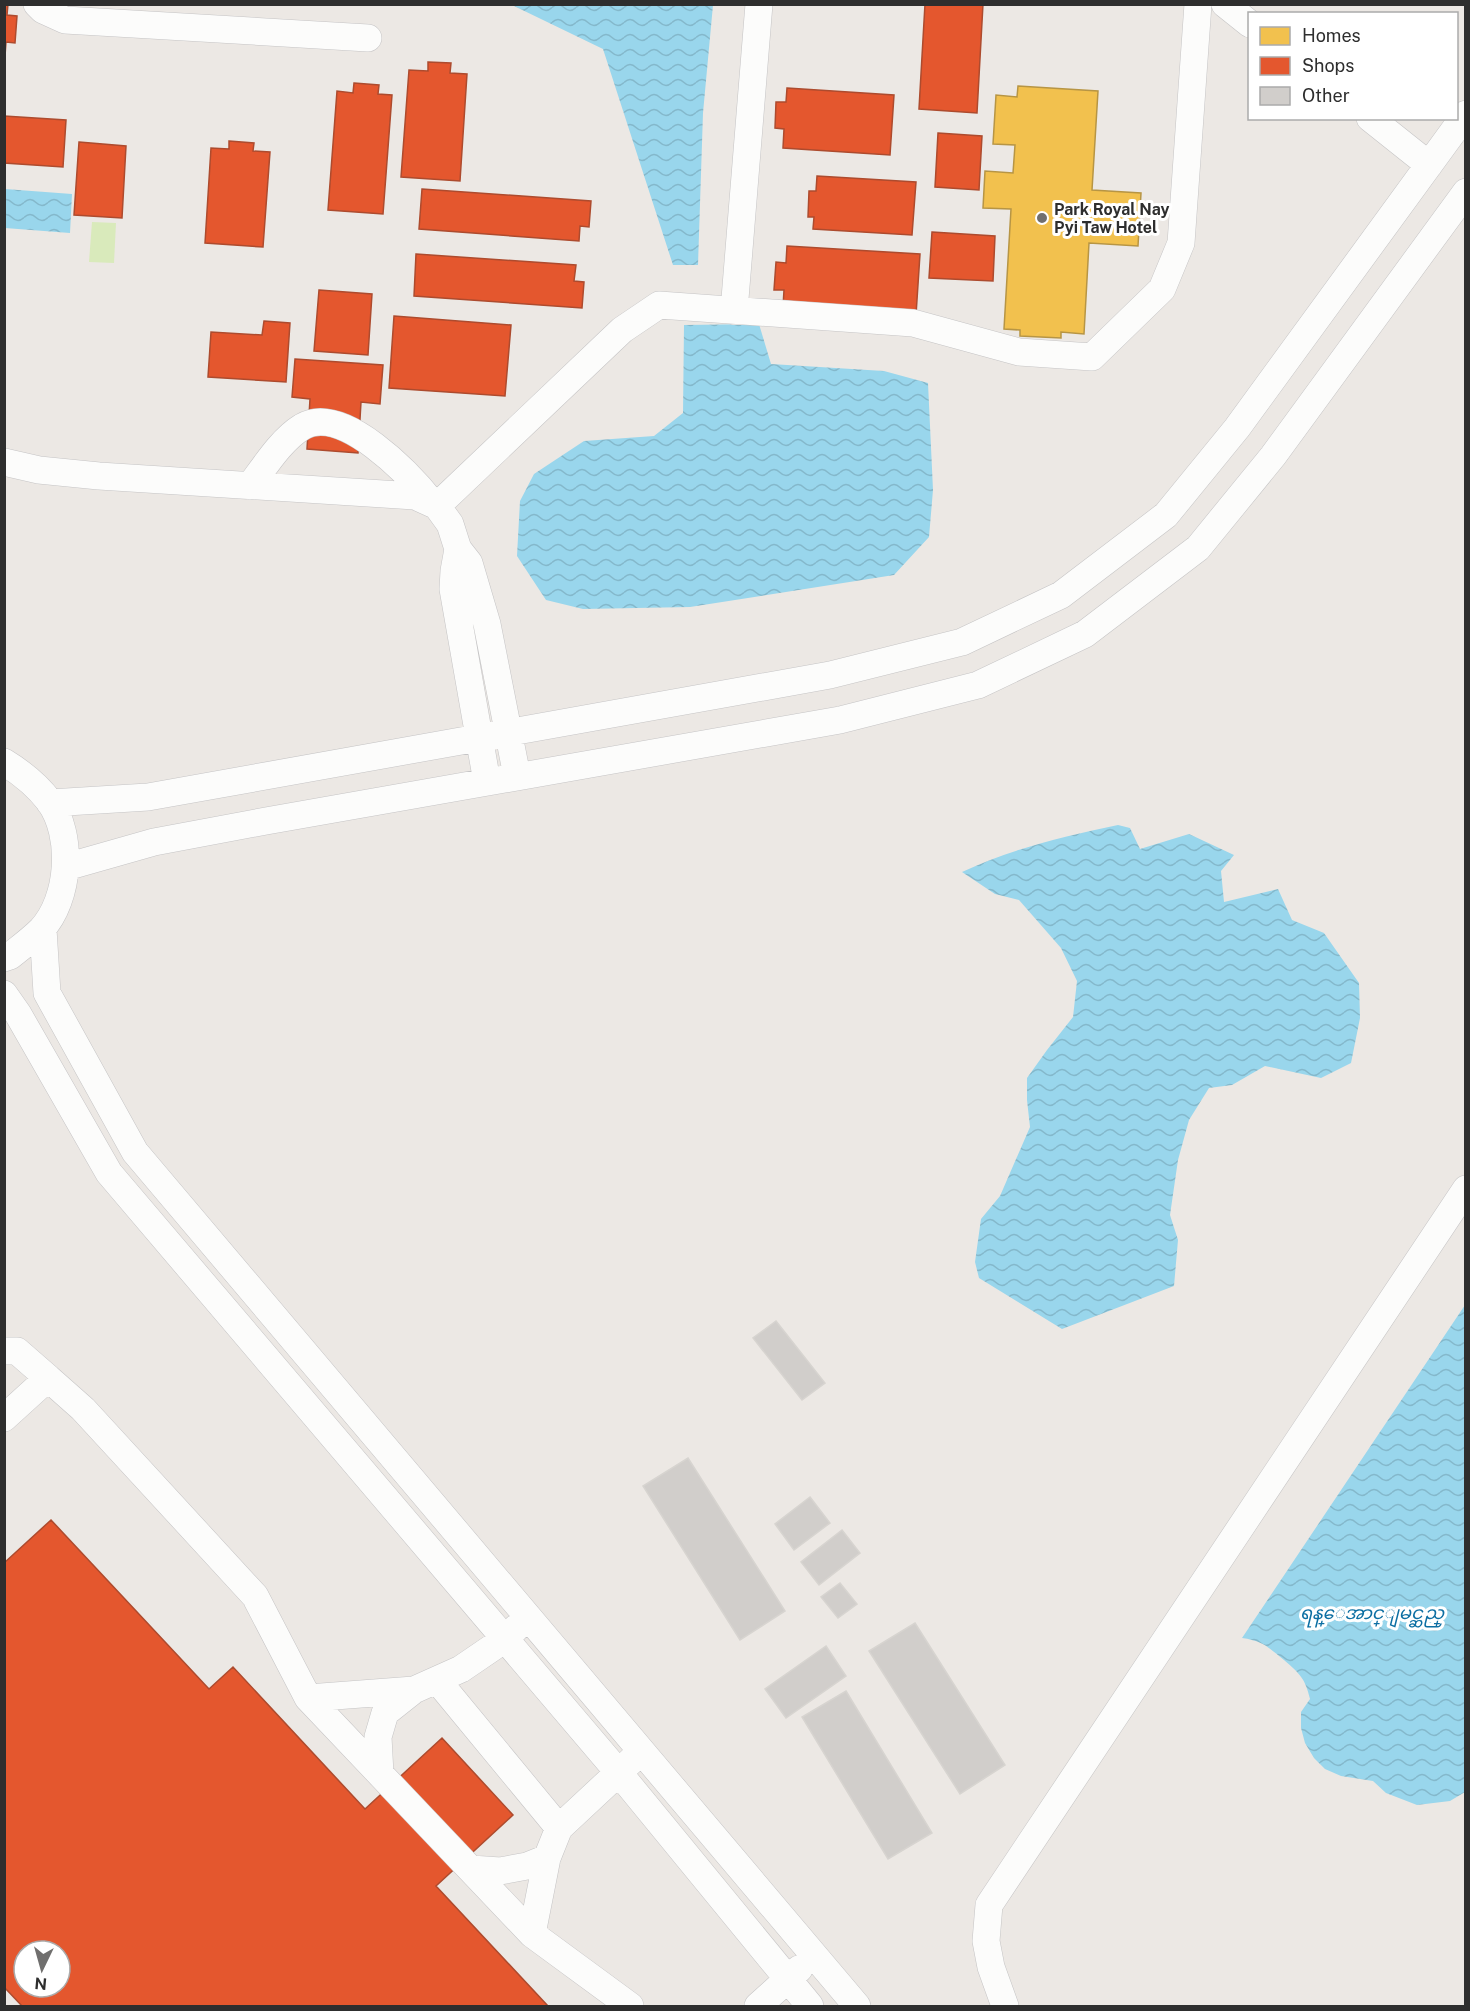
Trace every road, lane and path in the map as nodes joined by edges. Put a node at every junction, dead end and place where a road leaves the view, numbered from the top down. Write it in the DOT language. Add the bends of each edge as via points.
graph roads {
  1 [pos="37,4"];
  2 [pos="759,4"];
  3 [pos="1198,4"];
  4 [pos="1225,4"];
  5 [pos="1248,22"];
  6 [pos="368,38"];
  7 [pos="1466,114"];
  8 [pos="1373,120"];
  9 [pos="1429,165"];
  10 [pos="1466,192"];
  11 [pos="734,310"];
  12 [pos="4,462"];
  13 [pos="250,486"];
  14 [pos="435,505"];
  15 [pos="458,549"];
  16 [pos="508,732"];
  17 [pos="478,737"];
  18 [pos="4,762"];
  19 [pos="517,776"];
  20 [pos="487,782"];
  21 [pos="50,803"];
  22 [pos="66,867"];
  23 [pos="43,929"];
  24 [pos="4,958"];
  25 [pos="4,994"];
  26 [pos="1466,1189"];
  27 [pos="4,1351"];
  28 [pos="48,1378"];
  29 [pos="4,1418"];
  30 [pos="527,1616"];
  31 [pos="505,1639"];
  32 [pos="426,1685"];
  33 [pos="308,1698"];
  34 [pos="642,1751"];
  35 [pos="619,1773"];
  36 [pos="380,1774"];
  37 [pos="559,1828"];
  38 [pos="547,1858"];
  39 [pos="471,1869"];
  40 [pos="532,1934"];
  41 [pos="814,1956"];
  42 [pos="787,1980"];
  43 [pos="630,2007"];
  44 [pos="758,2007"];
  45 [pos="810,2007"];
  46 [pos="857,2007"];
  47 [pos="1005,2007"];
  1 -- 6 [label="street" via="65,20"];
  2 -- 11 [label="street"];
  3 -- 11 [label="street" via="1181,243 1162,289 1092,357 1019,352 913,323"];
  4 -- 5 [label="street"];
  7 -- 9 [label="street"];
  8 -- 9 [label="street"];
  9 -- 16 [label="street" via="1237,428 1166,515 1061,595 962,642 842,672"];
  10 -- 19 [label="street" via="1274,456 1198,548 1085,633 978,685 851,717"];
  11 -- 14 [label="street" via="659,305 622,330"];
  12 -- 13 [label="street" via="99,476"];
  13 -- 14 [label="street" via="415,496"];
  13 -- 14 [label="street" via="279,449 303,427 317,423 337,426 382,450"];
  14 -- 15 [label="street" via="450,524"];
  15 -- 16 [label="street" via="469,563 477,585"];
  15 -- 17 [label="street" via="453,590"];
  16 -- 17 [label="street"];
  16 -- 19 [label="street"];
  17 -- 20 [label="street"];
  17 -- 21 [label="street" via="148,797"];
  18 -- 21 [label="street" via="29,778"];
  19 -- 20 [label="street"];
  20 -- 22 [label="street" via="165,840"];
  21 -- 22 [label="street" via="63,833"];
  22 -- 23 [label="street" via="59,900"];
  23 -- 24 [label="street"];
  23 -- 30 [label="street" via="47,993 135,1152"];
  25 -- 31 [label="street" via="109,1173"];
  26 -- 47 [label="street" via="988,1905 986,1941"];
  27 -- 28 [label="street" via="17,1351"];
  28 -- 29 [label="street"];
  28 -- 33 [label="street" via="83,1409 255,1596"];
  30 -- 31 [label="street"];
  30 -- 34 [label="street"];
  31 -- 32 [label="street" via="461,1669"];
  31 -- 35 [label="street"];
  32 -- 33 [label="street"];
  32 -- 36 [label="street" via="385,1713 378,1737"];
  32 -- 37 [label="street"];
  33 -- 36 [label="street"];
  34 -- 35 [label="street"];
  34 -- 41 [label="street"];
  35 -- 37 [label="street"];
  35 -- 42 [label="street"];
  36 -- 39 [label="street"];
  37 -- 38 [label="street"];
  38 -- 39 [label="street" via="500,1871"];
  38 -- 40 [label="street"];
  39 -- 40 [label="street"];
  40 -- 43 [label="street"];
  41 -- 42 [label="street"];
  41 -- 46 [label="street"];
  42 -- 44 [label="street"];
  42 -- 45 [label="street"];
}
